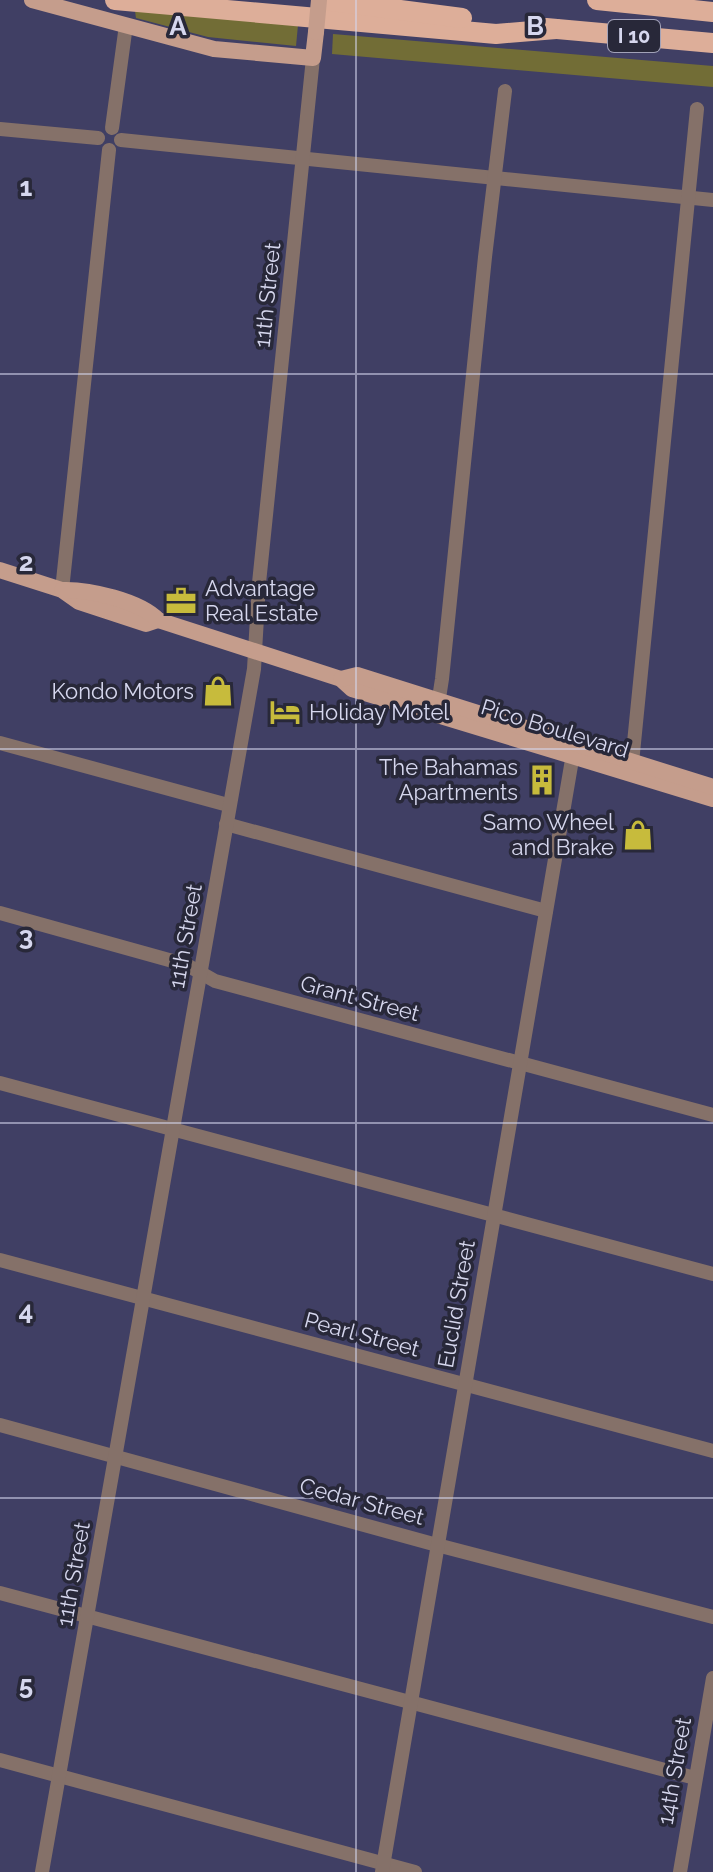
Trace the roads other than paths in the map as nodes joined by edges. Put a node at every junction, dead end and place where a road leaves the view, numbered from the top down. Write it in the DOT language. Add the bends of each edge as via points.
graph roads {
  1 [pos="32,0"];
  2 [pos="115,0"];
  3 [pos="322,0"];
  4 [pos="597,0"];
  5 [pos="713,12"];
  6 [pos="126,25"];
  7 [pos="556,29"];
  8 [pos="713,43"];
  9 [pos="313,58"];
  10 [pos="505,91"];
  11 [pos="697,109"];
  12 [pos="0,129"];
  13 [pos="114,140"];
  14 [pos="303,159"];
  15 [pos="494,178"];
  16 [pos="687,197"];
  17 [pos="713,200"];
  18 [pos="0,570"];
  19 [pos="62,590"];
  20 [pos="256,650"];
  21 [pos="437,708"];
  22 [pos="0,743"];
  23 [pos="574,750"];
  24 [pos="631,768"];
  25 [pos="713,787"];
  26 [pos="713,799"];
  27 [pos="228,805"];
  28 [pos="226,824"];
  29 [pos="546,911"];
  30 [pos="0,913"];
  31 [pos="201,972"];
  32 [pos="519,1064"];
  33 [pos="0,1083"];
  34 [pos="713,1115"];
  35 [pos="173,1129"];
  36 [pos="494,1215"];
  37 [pos="0,1260"];
  38 [pos="713,1274"];
  39 [pos="143,1300"];
  40 [pos="465,1384"];
  41 [pos="0,1425"];
  42 [pos="713,1451"];
  43 [pos="115,1456"];
  44 [pos="437,1545"];
  45 [pos="0,1593"];
  46 [pos="88,1617"];
  47 [pos="713,1617"];
  48 [pos="713,1678"];
  49 [pos="409,1704"];
  50 [pos="0,1760"];
  51 [pos="59,1775"];
  52 [pos="695,1778"];
  53 [pos="382,1868"];
  54 [pos="42,1872"];
  55 [pos="415,1872"];
  56 [pos="680,1872"];
  1 -- 6 [label="main road"];
  2 -- 7 [label="highway" via="496,34"];
  3 -- 7 [label="highway, I 10"];
  3 -- 9 [label="main road, 11th Street, bridge"];
  4 -- 5 [label="highway, I 10"];
  6 -- 9 [label="main road" via="214,49"];
  6 -- 13 [label="street"];
  7 -- 8 [label="highway, I 10"];
  9 -- 14 [label="street, 11th Street"];
  10 -- 15 [label="street"];
  11 -- 16 [label="street"];
  12 -- 13 [label="street" via="98,138 102,147"];
  13 -- 14 [label="street"];
  13 -- 19 [label="street"];
  14 -- 15 [label="street"];
  14 -- 20 [label="street, 11th Street"];
  15 -- 16 [label="street"];
  15 -- 21 [label="street"];
  16 -- 17 [label="street"];
  16 -- 24 [label="street"];
  18 -- 19 [label="main road, Pico Boulevard"];
  19 -- 20 [label="main road, Pico Boulevard" via="81,589 149,610 158,620"];
  20 -- 21 [label="main road, Pico Boulevard" via="341,679 357,675"];
  20 -- 27 [label="street, 11th Street"];
  21 -- 23 [label="main road, Pico Boulevard"];
  22 -- 27 [label="street"];
  23 -- 24 [label="main road, Pico Boulevard"];
  23 -- 29 [label="street, Euclid Street"];
  24 -- 25 [label="main road, Pico Boulevard"];
  24 -- 26 [label="main road, Pico Boulevard"];
  27 -- 28 [label="street, 11th Street"];
  28 -- 29 [label="street"];
  28 -- 31 [label="street, 11th Street"];
  29 -- 32 [label="street, Euclid Street"];
  30 -- 31 [label="street, Grant Street"];
  31 -- 32 [label="street, Grant Street" via="215,981"];
  31 -- 35 [label="street, 11th Street"];
  32 -- 34 [label="street, Grant Street"];
  32 -- 36 [label="street, Euclid Street"];
  33 -- 35 [label="street"];
  35 -- 36 [label="street"];
  35 -- 39 [label="street, 11th Street"];
  36 -- 38 [label="street"];
  36 -- 40 [label="street, Euclid Street"];
  37 -- 39 [label="street, Pearl Street"];
  39 -- 40 [label="street, Pearl Street"];
  39 -- 43 [label="street, 11th Street"];
  40 -- 42 [label="street, Pearl Street"];
  40 -- 44 [label="street, Euclid Street"];
  41 -- 43 [label="street, Cedar Street"];
  43 -- 44 [label="street, Cedar Street"];
  43 -- 46 [label="street, 11th Street"];
  44 -- 47 [label="street, Cedar Street"];
  44 -- 49 [label="street, Euclid Street"];
  45 -- 46 [label="street"];
  46 -- 49 [label="street"];
  46 -- 51 [label="street, 11th Street"];
  48 -- 52 [label="street, 14th Street"];
  49 -- 52 [label="street"];
  49 -- 53 [label="street, Euclid Street"];
  50 -- 51 [label="street"];
  51 -- 53 [label="street"];
  51 -- 54 [label="street, 11th Street"];
  52 -- 56 [label="street, 14th Street"];
  53 -- 55 [label="street"];
}
